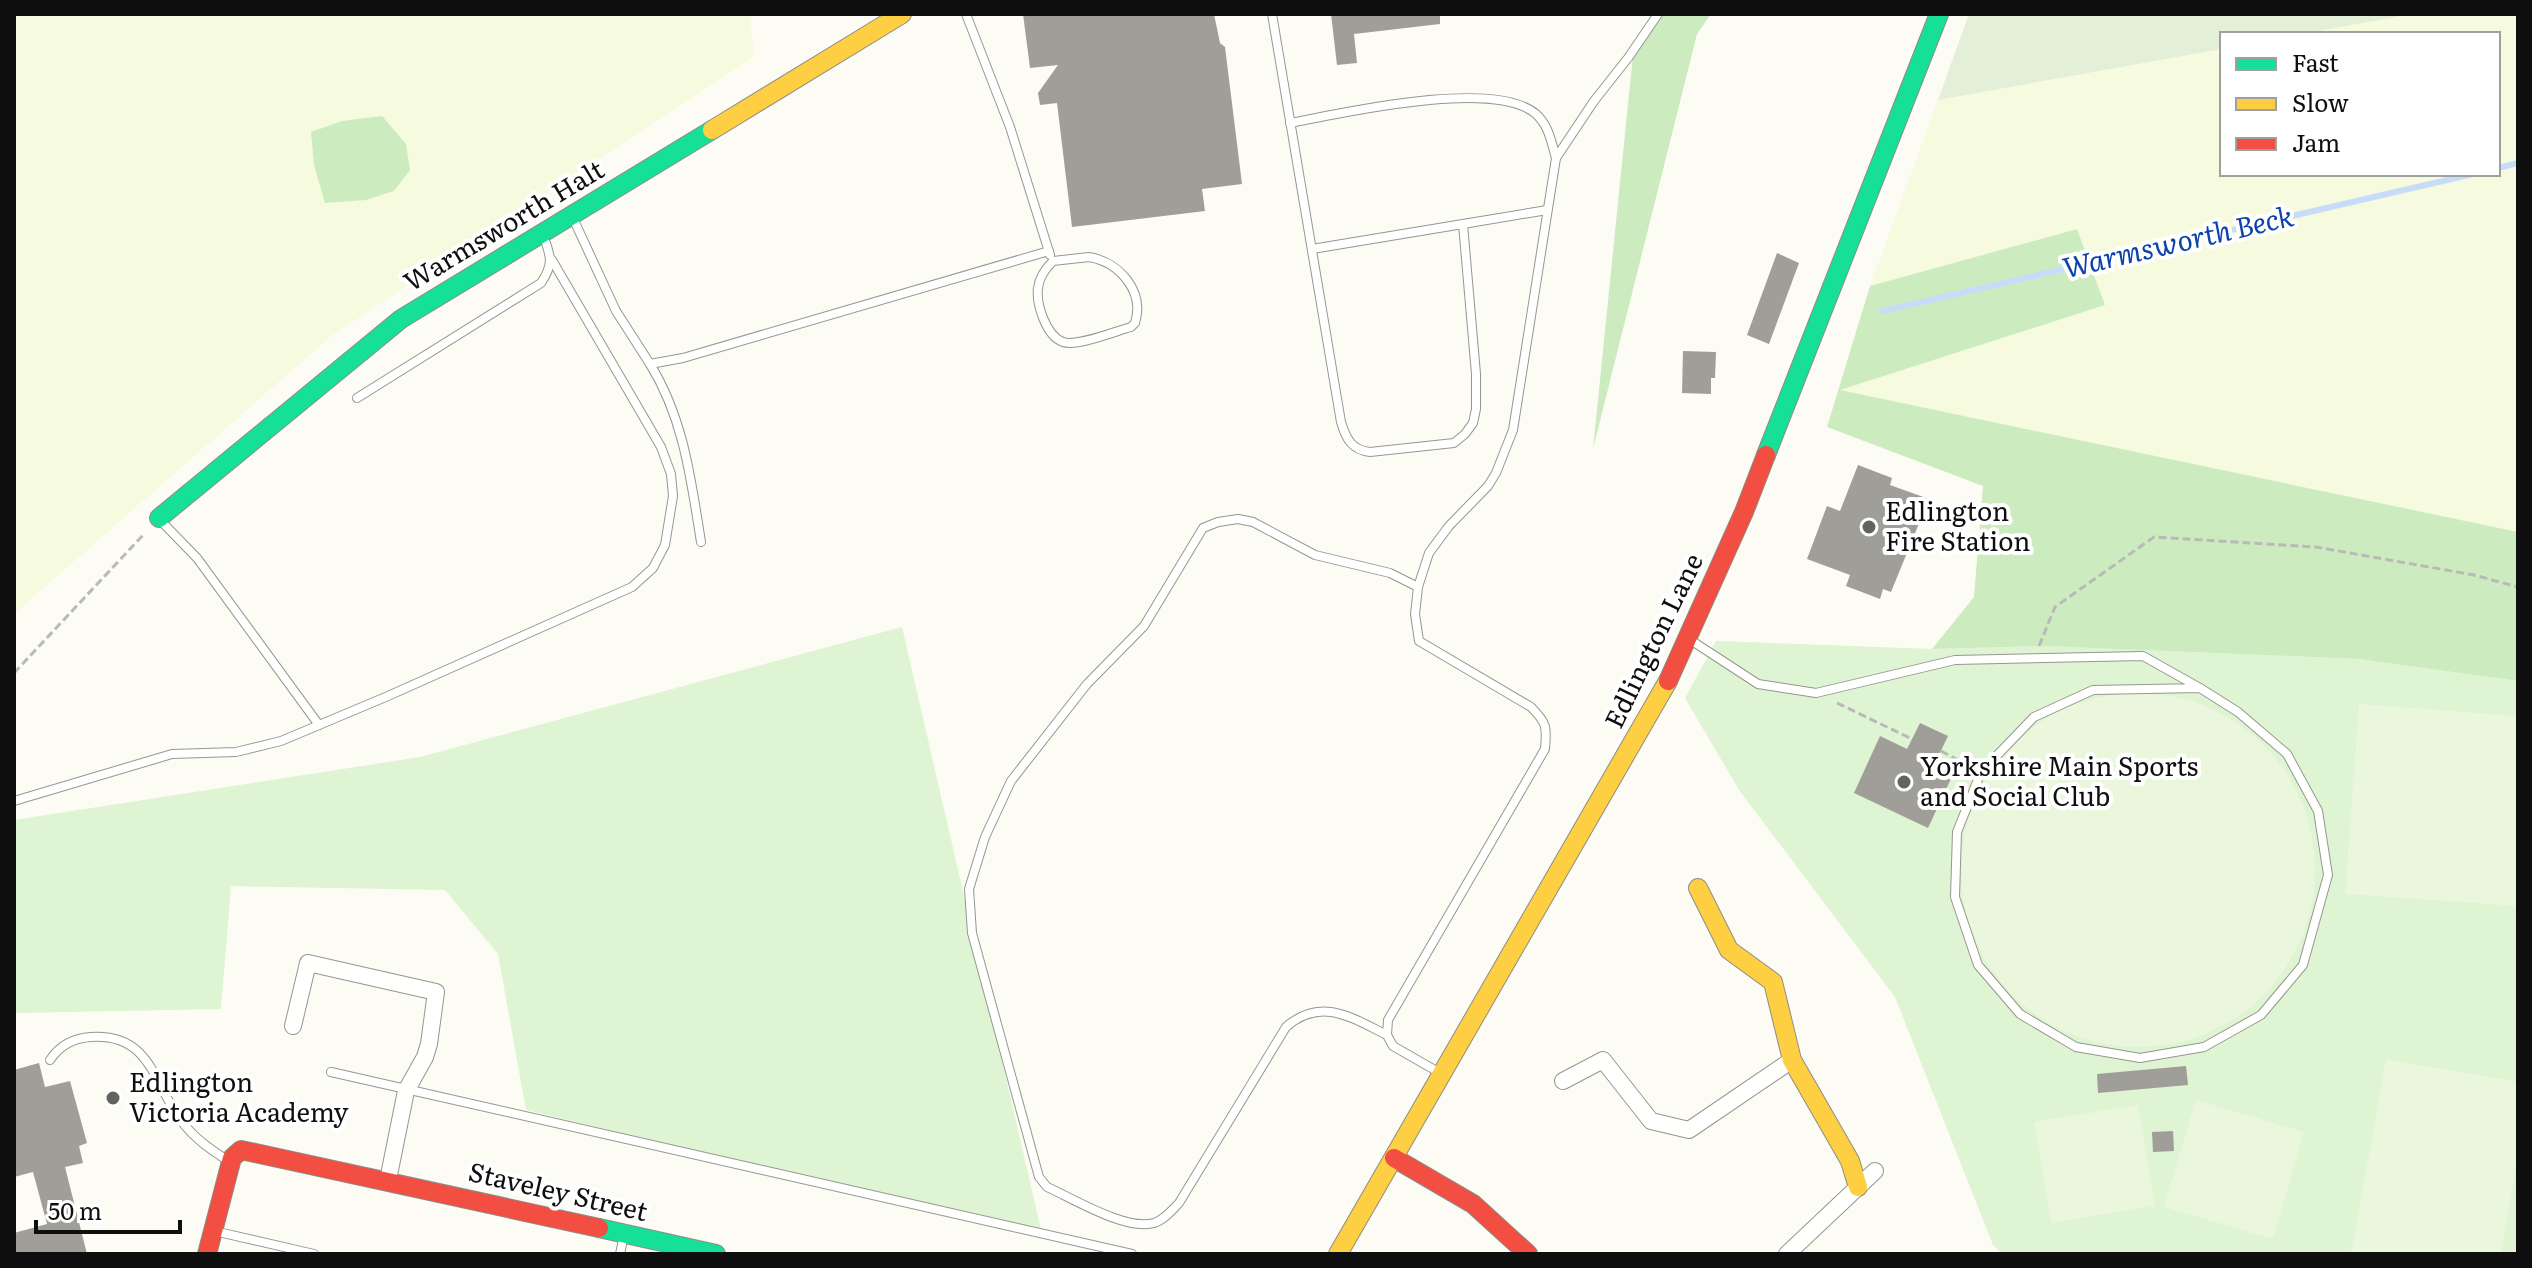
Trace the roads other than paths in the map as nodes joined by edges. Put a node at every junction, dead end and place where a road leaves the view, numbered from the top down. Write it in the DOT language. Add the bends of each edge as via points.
graph roads {
  1 [pos="902,14"];
  2 [pos="966,14"];
  3 [pos="1272,14"];
  4 [pos="1658,14"];
  5 [pos="1939,14"];
  6 [pos="1290,123"];
  7 [pos="1556,158"];
  8 [pos="1547,210"];
  9 [pos="572,215"];
  10 [pos="1463,224"];
  11 [pos="543,233"];
  12 [pos="1312,249"];
  13 [pos="1049,251"];
  14 [pos="552,260"];
  15 [pos="1053,261"];
  16 [pos="650,364"];
  17 [pos="357,398"];
  18 [pos="159,518"];
  19 [pos="701,542"];
  20 [pos="1418,587"];
  21 [pos="1688,639"];
  22 [pos="2200,688"];
  23 [pos="319,725"];
  24 [pos="14,801"];
  25 [pos="1698,888"];
  26 [pos="293,1026"];
  27 [pos="1387,1035"];
  28 [pos="50,1060"];
  29 [pos="1792,1060"];
  30 [pos="331,1072"];
  31 [pos="1442,1074"];
  32 [pos="1563,1081"];
  33 [pos="406,1091"];
  34 [pos="1394,1158"];
  35 [pos="231,1163"];
  36 [pos="1875,1171"];
  37 [pos="388,1180"];
  38 [pos="1858,1187"];
  39 [pos="213,1231"];
  40 [pos="624,1233"];
  41 [pos="207,1254"];
  42 [pos="314,1254"];
  43 [pos="620,1254"];
  44 [pos="716,1254"];
  45 [pos="1132,1254"];
  46 [pos="1338,1254"];
  47 [pos="1528,1254"];
  48 [pos="1787,1254"];
  1 -- 9 [label="street, Warmsworth Halt"];
  2 -- 13 [label="lane" via="1010,127"];
  3 -- 6 [label="lane"];
  4 -- 7 [label="lane"];
  5 -- 21 [label="street, Edlington Lane" via="1744,512"];
  6 -- 7 [label="lane" via="1372,107 1468,98 1509,101 1534,112 1547,126"];
  6 -- 12 [label="lane"];
  7 -- 8 [label="lane"];
  8 -- 10 [label="lane"];
  8 -- 20 [label="lane" via="1513,430 1488,486 1429,553"];
  9 -- 11 [label="street, Warmsworth Halt"];
  9 -- 16 [label="lane" via="616,311"];
  10 -- 12 [label="lane"];
  10 -- 12 [label="lane" via="1476,409 1473,423 1454,443 1370,452 1351,445 1341,422"];
  11 -- 14 [label="lane"];
  11 -- 18 [label="street, Warmsworth Halt" via="401,319"];
  13 -- 15 [label="lane"];
  13 -- 16 [label="lane"];
  14 -- 17 [label="lane" via="541,283"];
  14 -- 23 [label="lane" via="661,447 673,496 665,545 653,568 632,587"];
  15 -- 15 [label="lane" via="1040,281 1038,296 1045,322 1062,342 1135,323 1135,296 1122,272 1089,257"];
  16 -- 19 [label="lane" via="686,448"];
  18 -- 23 [label="lane" via="197,558"];
  20 -- 27 [label="lane" via="1419,641 1531,707 1547,729 1545,749 1388,1020"];
  20 -- 27 [label="lane" via="1390,573 1315,555 1253,522 1238,519 1203,528 1144,626 1087,684 1011,781 969,889 972,933 1039,1177 1047,1187 1126,1223 1158,1223 1179,1203 1294,1020 1325,1010"];
  21 -- 22 [label="lane" via="1758,684 1816,693 1955,660 2034,657 2143,656"];
  21 -- 31 [label="street, Edlington Lane"];
  22 -- 22 [label="lane" via="2287,754 2318,811 2328,875 2303,965 2261,1015 2204,1047 2140,1058 2076,1047 2020,1014 1978,965 1955,897 1957,832 1981,772 2034,717 2093,690"];
  23 -- 24 [label="lane" via="250,750 172,754"];
  25 -- 29 [label="street" via="1729,950 1773,982"];
  26 -- 33 [label="street" via="308,963 436,992 429,1044"];
  27 -- 31 [label="lane" via="1393,1046"];
  28 -- 35 [label="lane" via="77,1039 104,1037 128,1044 149,1062 185,1126"];
  29 -- 32 [label="street" via="1689,1130 1651,1121 1603,1060"];
  29 -- 38 [label="street" via="1850,1161"];
  30 -- 33 [label="lane"];
  31 -- 34 [label="street, Edlington Lane"];
  33 -- 37 [label="street"];
  33 -- 45 [label="lane"];
  34 -- 46 [label="street, Edlington Lane"];
  34 -- 47 [label="street" via="1473,1204"];
  35 -- 37 [label="street, Staveley Street" via="241,1150"];
  35 -- 39 [label="street"];
  36 -- 38 [label="street"];
  37 -- 40 [label="street, Staveley Street"];
  38 -- 48 [label="street"];
  39 -- 41 [label="street"];
  39 -- 42 [label="lane"];
  40 -- 43 [label="lane"];
  40 -- 44 [label="street, Staveley Street"];
}
